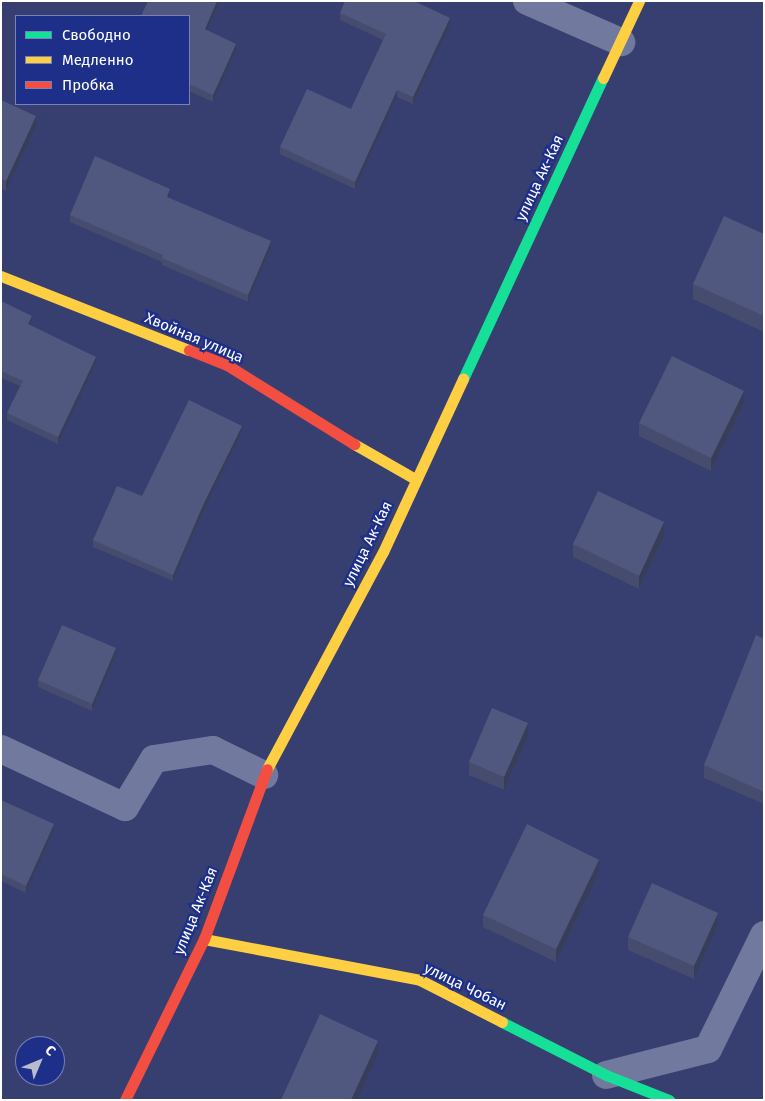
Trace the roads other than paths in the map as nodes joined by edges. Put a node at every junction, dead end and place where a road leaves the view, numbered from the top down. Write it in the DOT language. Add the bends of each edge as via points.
graph roads {
  1 [pos="528,1"];
  2 [pos="639,1"];
  3 [pos="621,42"];
  4 [pos="1,276"];
  5 [pos="415,479"];
  6 [pos="1,749"];
  7 [pos="264,775"];
  8 [pos="764,935"];
  9 [pos="204,939"];
  10 [pos="606,1075"];
  11 [pos="125,1100"];
  12 [pos="669,1100"];
  1 -- 3 [label="street"];
  2 -- 3 [label="main road, улица Ак-Кая"];
  3 -- 5 [label="main road, улица Ак-Кая"];
  4 -- 5 [label="main road, Хвойная улица" via="227,365 339,436"];
  5 -- 7 [label="main road, улица Ак-Кая" via="383,552"];
  6 -- 7 [label="street" via="125,807 154,759 212,750"];
  7 -- 9 [label="main road, улица Ак-Кая"];
  8 -- 10 [label="street" via="708,1049"];
  9 -- 10 [label="main road, улица Чобан" via="420,980"];
  9 -- 11 [label="main road, улица Ак-Кая"];
  10 -- 12 [label="main road, улица Чобан"];
}
